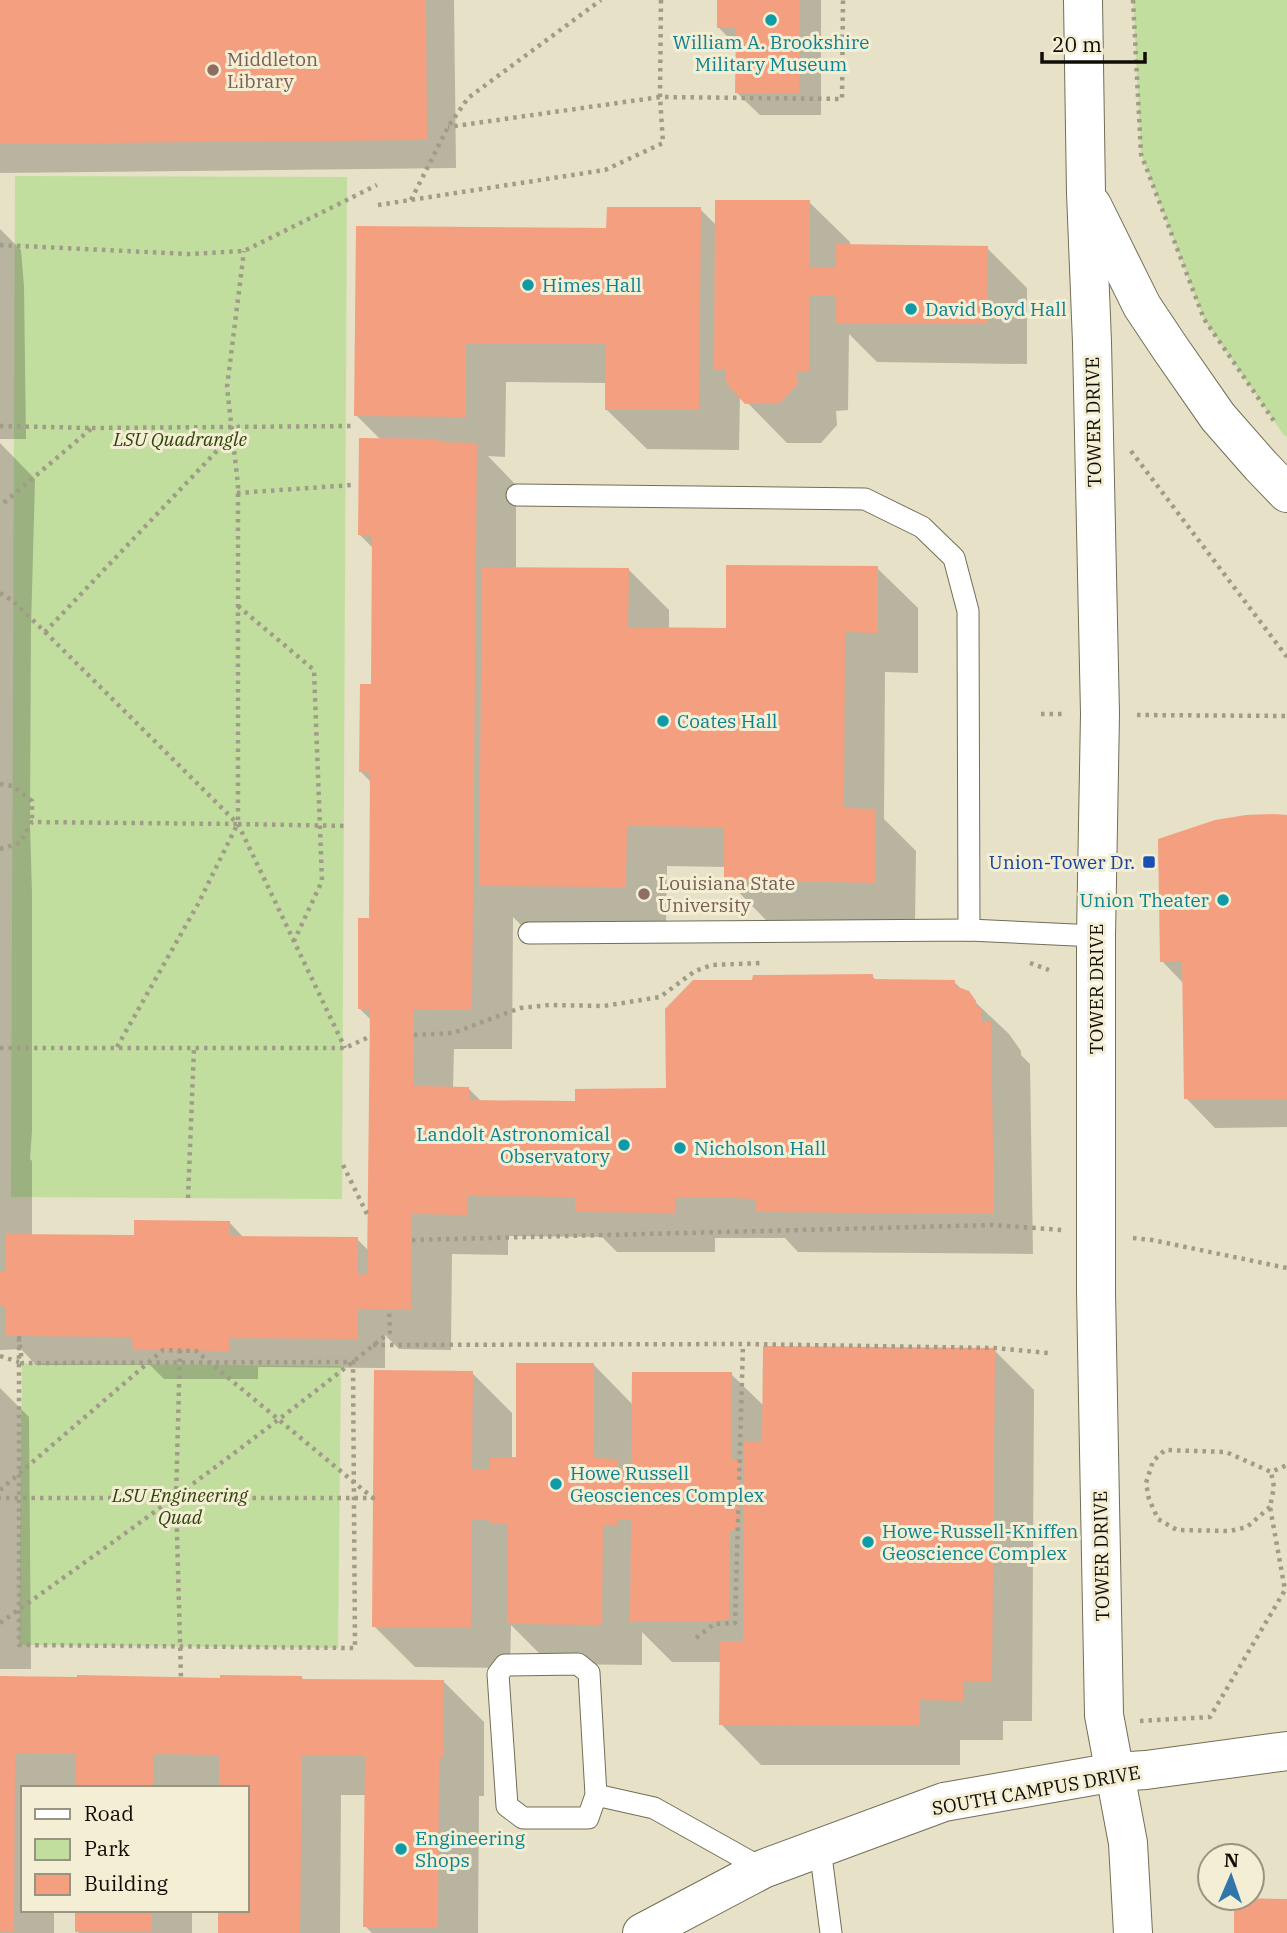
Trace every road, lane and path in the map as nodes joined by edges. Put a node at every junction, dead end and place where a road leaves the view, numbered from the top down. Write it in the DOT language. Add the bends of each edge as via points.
graph roads {
  1 [pos="601,0"];
  2 [pos="661,0"];
  3 [pos="843,0"];
  4 [pos="1083,0"];
  5 [pos="1133,0"];
  6 [pos="660,97"];
  7 [pos="448,127"];
  8 [pos="377,185"];
  9 [pos="1086,193"];
  10 [pos="411,201"];
  11 [pos="378,205"];
  12 [pos="0,245"];
  13 [pos="244,251"];
  14 [pos="1275,422"];
  15 [pos="0,426"];
  16 [pos="231,426"];
  17 [pos="354,426"];
  18 [pos="92,428"];
  19 [pos="232,435"];
  20 [pos="1127,446"];
  21 [pos="352,485"];
  22 [pos="237,493"];
  23 [pos="1287,493"];
  24 [pos="517,495"];
  25 [pos="0,506"];
  26 [pos="0,593"];
  27 [pos="237,605"];
  28 [pos="45,632"];
  29 [pos="1287,657"];
  30 [pos="1041,714"];
  31 [pos="1100,714"];
  32 [pos="1287,716"];
  33 [pos="0,784"];
  34 [pos="32,821"];
  35 [pos="238,824"];
  36 [pos="320,826"];
  37 [pos="348,826"];
  38 [pos="0,849"];
  39 [pos="969,930"];
  40 [pos="529,933"];
  41 [pos="1096,936"];
  42 [pos="294,941"];
  43 [pos="1025,960"];
  44 [pos="765,962"];
  45 [pos="1049,971"];
  46 [pos="414,1035"];
  47 [pos="369,1037"];
  48 [pos="117,1047"];
  49 [pos="0,1048"];
  50 [pos="194,1048"];
  51 [pos="345,1048"];
  52 [pos="343,1165"];
  53 [pos="188,1198"];
  54 [pos="367,1214"];
  55 [pos="1096,1234"];
  56 [pos="412,1240"];
  57 [pos="1287,1268"];
  58 [pos="390,1310"];
  59 [pos="743,1344"];
  60 [pos="373,1345"];
  61 [pos="180,1350"];
  62 [pos="1048,1353"];
  63 [pos="0,1356"];
  64 [pos="20,1362"];
  65 [pos="180,1362"];
  66 [pos="211,1362"];
  67 [pos="353,1362"];
  68 [pos="149,1363"];
  69 [pos="278,1419"];
  70 [pos="1287,1465"];
  71 [pos="1271,1472"];
  72 [pos="19,1474"];
  73 [pos="354,1481"];
  74 [pos="0,1489"];
  75 [pos="176,1497"];
  76 [pos="0,1498"];
  77 [pos="19,1498"];
  78 [pos="354,1498"];
  79 [pos="1270,1507"];
  80 [pos="19,1609"];
  81 [pos="0,1623"];
  82 [pos="696,1638"];
  83 [pos="180,1647"];
  84 [pos="181,1678"];
  85 [pos="1132,1721"];
  86 [pos="1287,1751"];
  87 [pos="1115,1772"];
  88 [pos="596,1796"];
  89 [pos="820,1848"];
  90 [pos="763,1869"];
  91 [pos="642,1933"];
  92 [pos="831,1933"];
  93 [pos="1133,1933"];
  1 -- 7 [label="path" via="468,98"];
  2 -- 6 [label="path"];
  3 -- 6 [label="path" via="842,99"];
  4 -- 9 [label="street, TOWER DRIVE"];
  5 -- 14 [label="path" via="1141,154 1204,319"];
  6 -- 7 [label="path"];
  6 -- 10 [label="path" via="663,143 605,170"];
  7 -- 10 [label="path"];
  8 -- 13 [label="path"];
  9 -- 23 [label="street" via="1142,306 1163,338 1218,417"];
  9 -- 31 [label="street, TOWER DRIVE"];
  10 -- 11 [label="path"];
  12 -- 13 [label="path" via="189,254"];
  13 -- 16 [label="path" via="227,387"];
  15 -- 18 [label="path"];
  16 -- 17 [label="path"];
  16 -- 18 [label="path"];
  16 -- 19 [label="path"];
  18 -- 25 [label="path"];
  19 -- 22 [label="path"];
  19 -- 28 [label="path"];
  20 -- 29 [label="path"];
  21 -- 22 [label="path"];
  22 -- 27 [label="path"];
  24 -- 39 [label="lane" via="864,499 922,527 954,558 968,611"];
  26 -- 28 [label="path"];
  27 -- 35 [label="path"];
  27 -- 36 [label="path" via="314,670"];
  28 -- 35 [label="path"];
  30 -- 31 [label="path"];
  31 -- 32 [label="path"];
  31 -- 41 [label="street, TOWER DRIVE"];
  33 -- 34 [label="path" via="13,786 32,801"];
  34 -- 35 [label="path"];
  34 -- 38 [label="path" via="20,843"];
  35 -- 36 [label="path"];
  35 -- 42 [label="path"];
  35 -- 48 [label="path"];
  36 -- 37 [label="path"];
  36 -- 42 [label="path" via="322,881"];
  39 -- 40 [label="lane"];
  39 -- 41 [label="lane"];
  41 -- 55 [label="street, TOWER DRIVE"];
  42 -- 51 [label="path"];
  43 -- 45 [label="path"];
  44 -- 46 [label="path" via="712,965 695,971 660,997 604,1006 520,1008 453,1033"];
  47 -- 51 [label="path"];
  48 -- 49 [label="path"];
  48 -- 50 [label="path"];
  50 -- 51 [label="path"];
  50 -- 53 [label="path"];
  52 -- 54 [label="path"];
  55 -- 56 [label="path" via="993,1225"];
  55 -- 57 [label="path" via="1152,1240"];
  55 -- 87 [label="street, TOWER DRIVE" via="1104,1715"];
  58 -- 60 [label="path" via="390,1332"];
  59 -- 60 [label="path"];
  59 -- 62 [label="path"];
  59 -- 82 [label="path" via="735,1623 714,1625"];
  60 -- 67 [label="path"];
  61 -- 65 [label="path"];
  61 -- 66 [label="path" via="196,1351"];
  61 -- 68 [label="path" via="163,1350"];
  63 -- 64 [label="path"];
  64 -- 68 [label="path"];
  64 -- 72 [label="path"];
  65 -- 66 [label="path"];
  65 -- 68 [label="path"];
  65 -- 75 [label="path"];
  66 -- 67 [label="path"];
  66 -- 69 [label="path"];
  67 -- 69 [label="path"];
  67 -- 73 [label="path"];
  68 -- 72 [label="path"];
  69 -- 73 [label="path"];
  69 -- 75 [label="path"];
  70 -- 71 [label="path"];
  71 -- 79 [label="path"];
  71 -- 79 [label="path" via="1226,1452 1165,1450 1153,1461 1146,1483 1158,1519 1177,1530 1247,1527"];
  72 -- 74 [label="path"];
  72 -- 77 [label="path"];
  73 -- 78 [label="path"];
  73 -- 78 [label="path" via="373,1498"];
  75 -- 77 [label="path"];
  75 -- 78 [label="path"];
  75 -- 80 [label="path"];
  75 -- 83 [label="path"];
  76 -- 77 [label="path"];
  77 -- 80 [label="path"];
  78 -- 83 [label="path" via="355,1648"];
  79 -- 85 [label="path" via="1285,1590 1210,1717"];
  80 -- 81 [label="path"];
  80 -- 83 [label="path" via="19,1645"];
  83 -- 84 [label="path"];
  86 -- 87 [label="street, SOUTH CAMPUS DRIVE"];
  87 -- 89 [label="street, SOUTH CAMPUS DRIVE" via="944,1802"];
  87 -- 93 [label="street, TOWER DRIVE" via="1128,1843"];
  88 -- 88 [label="lane" via="589,1672 578,1664 505,1665 498,1674 508,1806 523,1818 588,1818"];
  88 -- 90 [label="lane" via="654,1808"];
  89 -- 90 [label="street, SOUTH CAMPUS DRIVE"];
  89 -- 92 [label="lane"];
  90 -- 91 [label="street, SOUTH CAMPUS DRIVE"];
}
